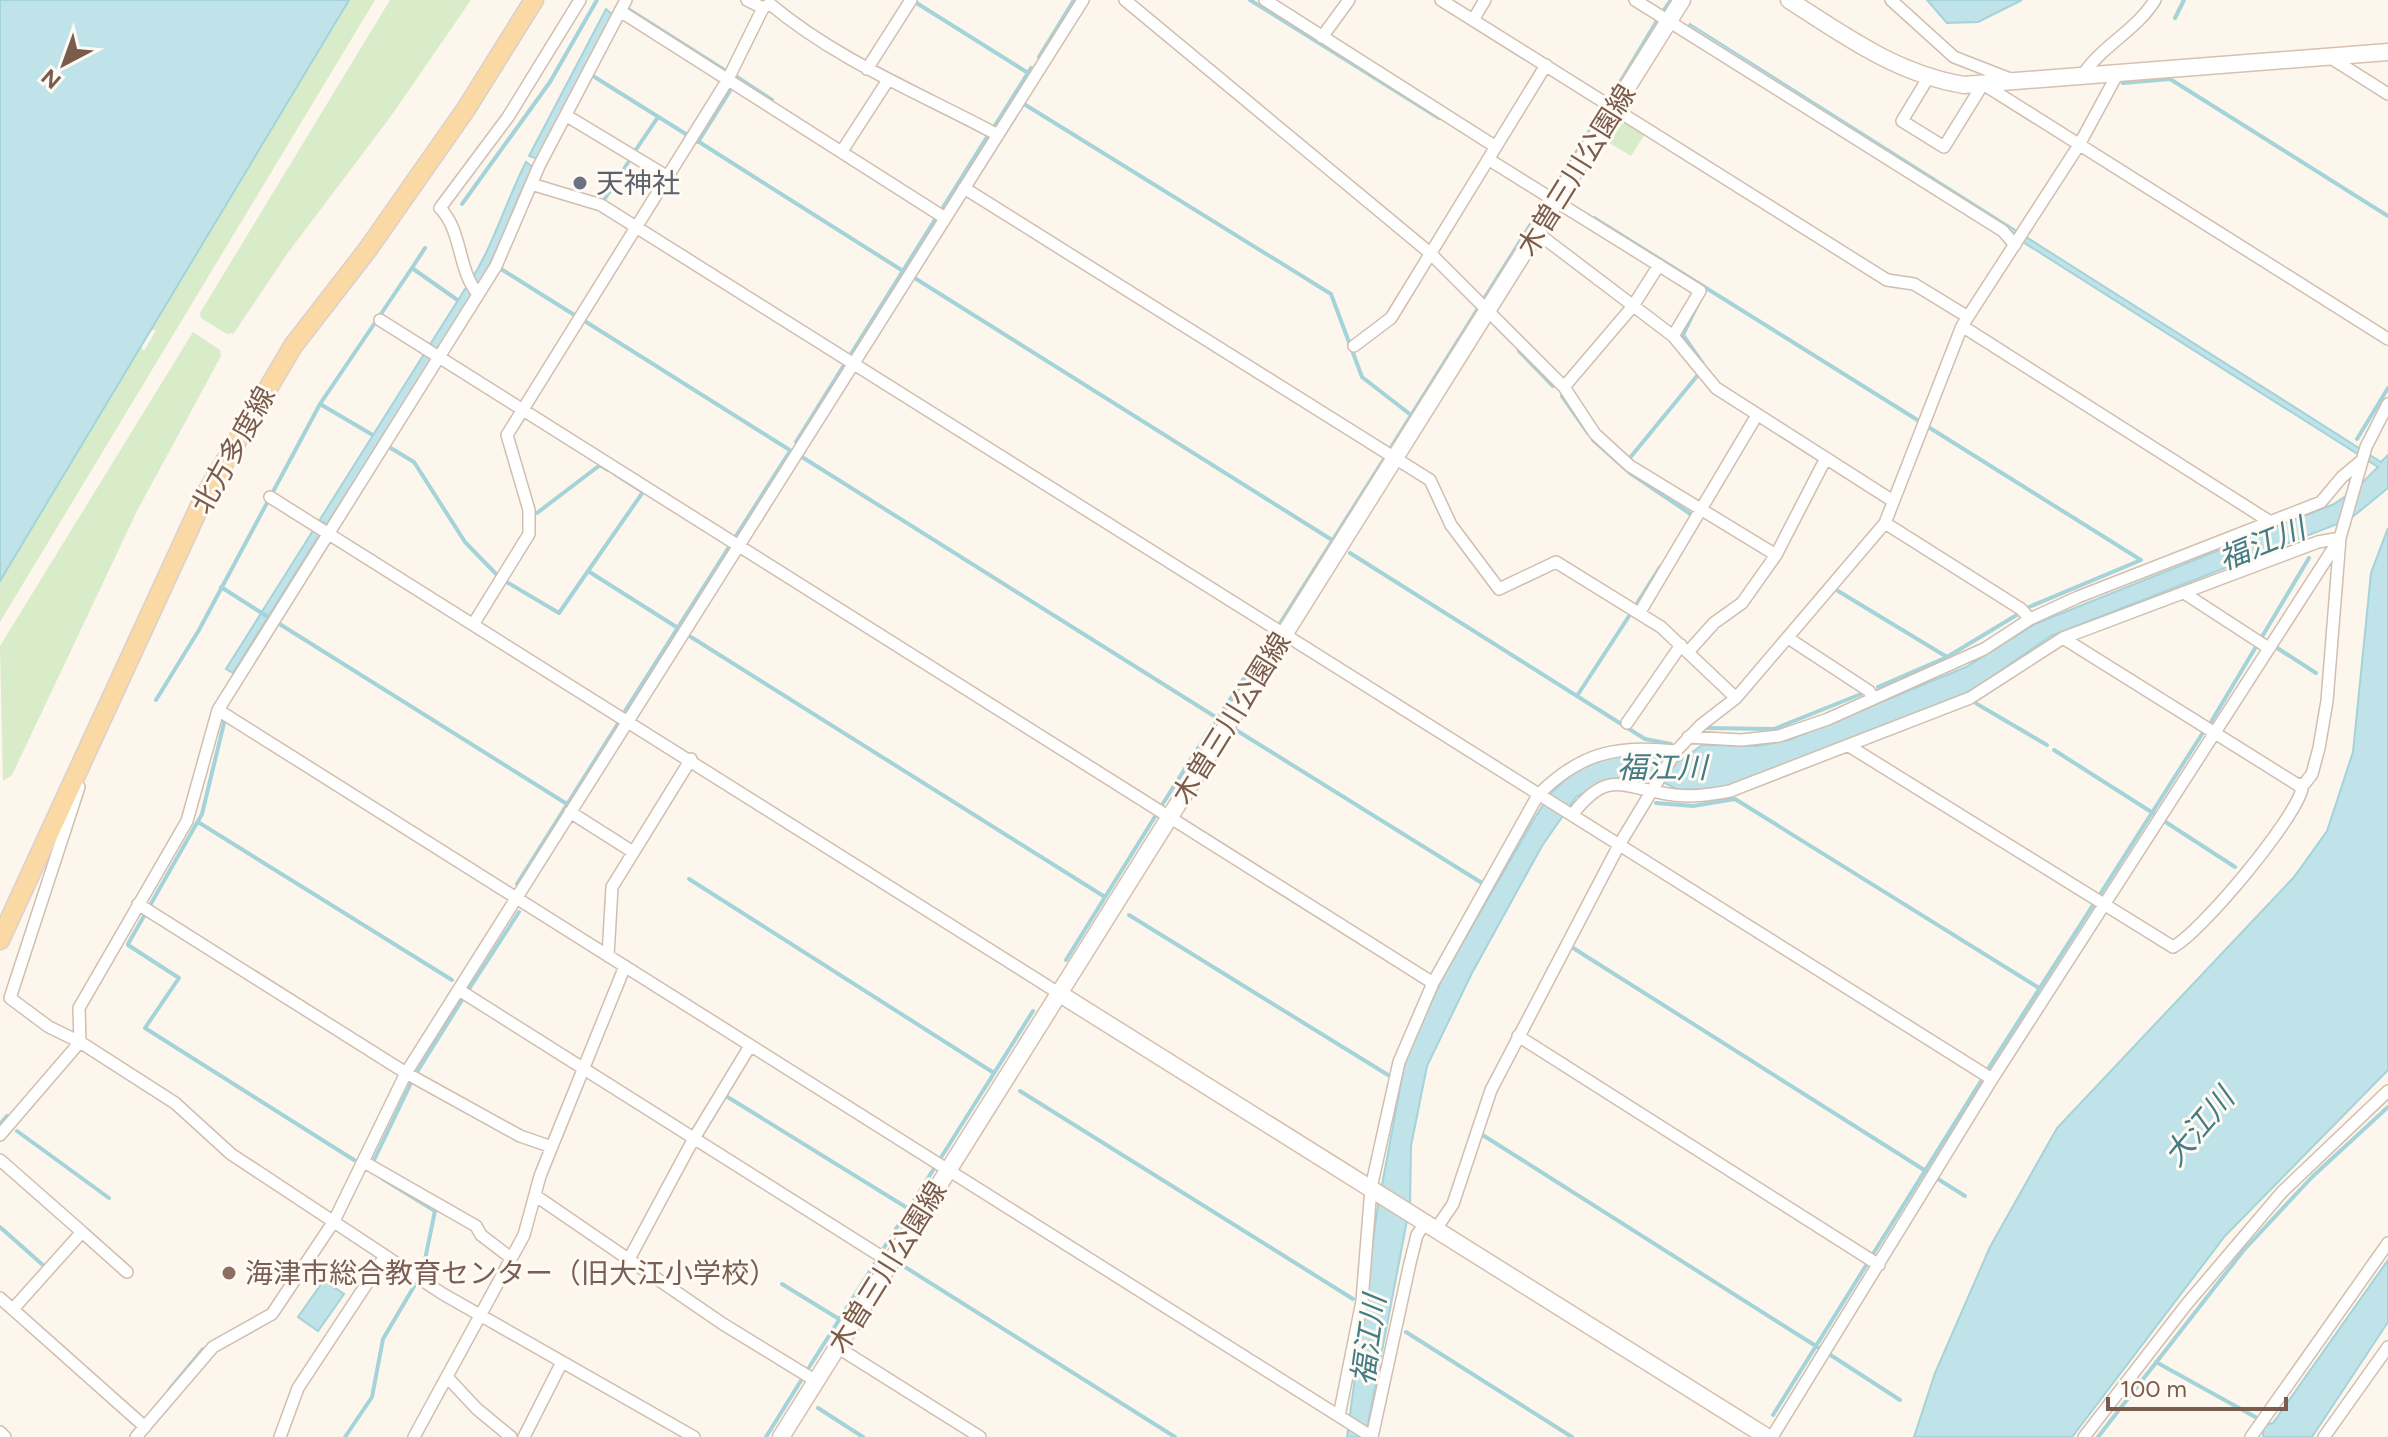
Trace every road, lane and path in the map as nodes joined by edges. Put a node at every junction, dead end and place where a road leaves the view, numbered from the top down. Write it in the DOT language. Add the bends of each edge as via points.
graph roads {
  1 [pos="534,0"];
  2 [pos="580,0"];
  3 [pos="747,0"];
  4 [pos="911,0"];
  5 [pos="1083,0"];
  6 [pos="1125,0"];
  7 [pos="1265,0"];
  8 [pos="1349,0"];
  9 [pos="1441,0"];
  10 [pos="1485,0"];
  11 [pos="1635,0"];
  12 [pos="1682,0"];
  13 [pos="1789,0"];
  14 [pos="1891,0"];
  15 [pos="2155,0"];
  16 [pos="768,4"];
  17 [pos="623,6"];
  18 [pos="1473,20"];
  19 [pos="1669,21"];
  20 [pos="1322,37"];
  21 [pos="2388,52"];
  22 [pos="2330,57"];
  23 [pos="1546,65"];
  24 [pos="867,69"];
  25 [pos="2118,73"];
  26 [pos="2082,76"];
  27 [pos="1928,78"];
  28 [pos="888,80"];
  29 [pos="2014,80"];
  30 [pos="727,81"];
  31 [pos="1983,84"];
  32 [pos="2388,94"];
  33 [pos="1615,108"];
  34 [pos="567,116"];
  35 [pos="998,135"];
  36 [pos="2079,145"];
  37 [pos="1496,147"];
  38 [pos="842,151"];
  39 [pos="1488,159"];
  40 [pos="668,177"];
  41 [pos="531,184"];
  42 [pos="964,188"];
  43 [pos="1556,201"];
  44 [pos="945,218"];
  45 [pos="637,227"];
  46 [pos="1536,232"];
  47 [pos="2018,239"];
  48 [pos="1430,253"];
  49 [pos="1659,265"];
  50 [pos="478,294"];
  51 [pos="1633,306"];
  52 [pos="1488,310"];
  53 [pos="380,320"];
  54 [pos="1965,322"];
  55 [pos="1673,336"];
  56 [pos="2388,339"];
  57 [pos="1354,346"];
  58 [pos="438,357"];
  59 [pos="854,363"];
  60 [pos="1564,387"];
  61 [pos="2388,404"];
  62 [pos="521,410"];
  63 [pos="1757,415"];
  64 [pos="2363,456"];
  65 [pos="1394,458"];
  66 [pos="1826,458"];
  67 [pos="270,497"];
  68 [pos="1893,501"];
  69 [pos="1699,509"];
  70 [pos="1885,523"];
  71 [pos="2272,523"];
  72 [pos="328,531"];
  73 [pos="2341,534"];
  74 [pos="739,547"];
  75 [pos="1776,555"];
  76 [pos="2184,593"];
  77 [pos="1640,612"];
  78 [pos="2030,619"];
  79 [pos="474,623"];
  80 [pos="1283,633"];
  81 [pos="1788,638"];
  82 [pos="2063,638"];
  83 [pos="2263,645"];
  84 [pos="1684,649"];
  85 [pos="1736,698"];
  86 [pos="1873,698"];
  87 [pos="218,710"];
  88 [pos="628,719"];
  89 [pos="1627,723"];
  90 [pos="2214,730"];
  91 [pos="1688,737"];
  92 [pos="1849,746"];
  93 [pos="1675,752"];
  94 [pos="86,759"];
  95 [pos="691,759"];
  96 [pos="2298,785"];
  97 [pos="1651,789"];
  98 [pos="1539,796"];
  99 [pos="570,812"];
  100 [pos="1570,814"];
  101 [pos="1170,817"];
  102 [pos="1619,845"];
  103 [pos="633,852"];
  104 [pos="517,897"];
  105 [pos="2105,906"];
  106 [pos="145,908"];
  107 [pos="0,940"];
  108 [pos="608,956"];
  109 [pos="625,966"];
  110 [pos="1433,983"];
  111 [pos="459,990"];
  112 [pos="1060,994"];
  113 [pos="1518,1036"];
  114 [pos="80,1042"];
  115 [pos="750,1046"];
  116 [pos="583,1069"];
  117 [pos="406,1073"];
  118 [pos="1992,1079"];
  119 [pos="2388,1091"];
  120 [pos="0,1135"];
  121 [pos="693,1140"];
  122 [pos="552,1147"];
  123 [pos="0,1160"];
  124 [pos="364,1162"];
  125 [pos="949,1170"];
  126 [pos="1373,1189"];
  127 [pos="536,1196"];
  128 [pos="334,1221"];
  129 [pos="1424,1222"];
  130 [pos="82,1232"];
  131 [pos="2388,1243"];
  132 [pos="385,1256"];
  133 [pos="511,1258"];
  134 [pos="628,1261"];
  135 [pos="890,1262"];
  136 [pos="1879,1265"];
  137 [pos="127,1272"];
  138 [pos="0,1298"];
  139 [pos="13,1309"];
  140 [pos="480,1316"];
  141 [pos="837,1347"];
  142 [pos="2388,1347"];
  143 [pos="562,1362"];
  144 [pos="447,1377"];
  145 [pos="816,1381"];
  146 [pos="1341,1417"];
  147 [pos="0,1432"];
  148 [pos="143,1433"];
  149 [pos="1370,1436"];
  150 [pos="5,1437"];
  151 [pos="280,1437"];
  152 [pos="414,1437"];
  153 [pos="511,1437"];
  154 [pos="524,1437"];
  155 [pos="694,1437"];
  156 [pos="781,1437"];
  157 [pos="980,1437"];
  158 [pos="1769,1437"];
  159 [pos="2084,1437"];
  160 [pos="2251,1437"];
  161 [pos="2324,1437"];
  1 -- 94 [label="main road, 北方多度線" via="466,109 293,346 253,411 204,497"];
  2 -- 50 [label="street" via="508,117 440,208 457,238 468,283"];
  3 -- 16 [label="street"];
  4 -- 24 [label="street"];
  5 -- 35 [label="street"];
  6 -- 48 [label="street"];
  7 -- 20 [label="street"];
  8 -- 20 [label="street"];
  9 -- 18 [label="street"];
  10 -- 18 [label="street"];
  11 -- 19 [label="street"];
  12 -- 19 [label="main road, 木曽三川公園線"];
  13 -- 27 [label="main road" via="1883,59"];
  14 -- 29 [label="street" via="1954,57"];
  15 -- 26 [label="street" via="2136,24 2094,57"];
  16 -- 24 [label="street"];
  16 -- 30 [label="street"];
  17 -- 30 [label="street"];
  17 -- 34 [label="street"];
  18 -- 23 [label="street"];
  19 -- 33 [label="main road, 木曽三川公園線"];
  19 -- 47 [label="street"];
  20 -- 37 [label="street"];
  21 -- 22 [label="main road"];
  22 -- 25 [label="main road"];
  22 -- 32 [label="street"];
  23 -- 33 [label="street"];
  23 -- 37 [label="street"];
  24 -- 28 [label="street"];
  25 -- 26 [label="main road"];
  25 -- 36 [label="street"];
  26 -- 29 [label="main road"];
  27 -- 31 [label="main road"];
  27 -- 31 [label="street" via="1902,121 1944,147"];
  28 -- 35 [label="street"];
  28 -- 38 [label="street"];
  29 -- 31 [label="main road"];
  30 -- 38 [label="street"];
  30 -- 40 [label="street"];
  31 -- 36 [label="street"];
  33 -- 43 [label="main road, 木曽三川公園線"];
  33 -- 54 [label="street" via="1887,280 1914,284"];
  34 -- 40 [label="street"];
  34 -- 41 [label="street"];
  35 -- 42 [label="street"];
  36 -- 47 [label="street"];
  36 -- 56 [label="street"];
  37 -- 39 [label="street"];
  38 -- 44 [label="street"];
  39 -- 43 [label="street"];
  39 -- 48 [label="street"];
  40 -- 45 [label="street"];
  41 -- 45 [label="street" via="601,205"];
  41 -- 50 [label="street" via="496,266"];
  42 -- 44 [label="street"];
  42 -- 65 [label="street"];
  43 -- 46 [label="main road, 木曽三川公園線"];
  43 -- 49 [label="street"];
  44 -- 59 [label="street"];
  45 -- 59 [label="street"];
  45 -- 62 [label="street"];
  46 -- 51 [label="street"];
  46 -- 52 [label="main road, 木曽三川公園線"];
  47 -- 54 [label="street"];
  48 -- 52 [label="street"];
  48 -- 57 [label="street" via="1391,318"];
  49 -- 51 [label="street"];
  49 -- 55 [label="street" via="1700,291"];
  50 -- 58 [label="street"];
  51 -- 55 [label="street"];
  51 -- 60 [label="street"];
  52 -- 60 [label="street"];
  52 -- 65 [label="main road, 木曽三川公園線"];
  53 -- 58 [label="street"];
  54 -- 68 [label="street"];
  54 -- 71 [label="street"];
  55 -- 63 [label="street" via="1705,378"];
  58 -- 62 [label="street"];
  58 -- 72 [label="street"];
  59 -- 74 [label="street"];
  59 -- 80 [label="street"];
  60 -- 69 [label="street" via="1595,434 1630,466"];
  61 -- 64 [label="street"];
  62 -- 74 [label="street"];
  62 -- 79 [label="street" via="507,435 529,510 529,534"];
  63 -- 66 [label="street"];
  63 -- 69 [label="street"];
  64 -- 71 [label="street" via="2321,502"];
  64 -- 73 [label="street"];
  65 -- 77 [label="street" via="1430,480 1451,525 1499,589 1556,562"];
  65 -- 80 [label="main road, 木曽三川公園線"];
  66 -- 68 [label="street"];
  66 -- 75 [label="street"];
  67 -- 72 [label="street"];
  68 -- 70 [label="street"];
  69 -- 75 [label="street"];
  69 -- 77 [label="street"];
  70 -- 78 [label="street"];
  70 -- 81 [label="street"];
  71 -- 78 [label="street"];
  72 -- 79 [label="street"];
  72 -- 87 [label="street"];
  73 -- 76 [label="street"];
  73 -- 83 [label="street"];
  73 -- 96 [label="street" via="2319,748 2312,774"];
  74 -- 88 [label="street"];
  74 -- 101 [label="street"];
  75 -- 84 [label="street" via="1742,603"];
  76 -- 82 [label="street"];
  76 -- 83 [label="street"];
  77 -- 84 [label="street"];
  78 -- 86 [label="street" via="1984,649"];
  79 -- 88 [label="street"];
  80 -- 98 [label="street"];
  80 -- 101 [label="main road, 木曽三川公園線"];
  81 -- 85 [label="street"];
  81 -- 86 [label="street"];
  82 -- 90 [label="street"];
  82 -- 92 [label="street" via="1970,698"];
  83 -- 90 [label="street"];
  84 -- 85 [label="street"];
  84 -- 89 [label="street"];
  85 -- 91 [label="street"];
  86 -- 91 [label="street" via="1779,736"];
  87 -- 104 [label="street"];
  87 -- 106 [label="street" via="187,821"];
  88 -- 95 [label="street"];
  88 -- 99 [label="street"];
  90 -- 96 [label="street"];
  90 -- 105 [label="street"];
  91 -- 93 [label="street"];
  92 -- 97 [label="street" via="1730,791 1696,798"];
  92 -- 105 [label="street"];
  93 -- 97 [label="street"];
  93 -- 98 [label="street" via="1607,751 1567,769"];
  94 -- 107 [label="main road, 北方多度線"];
  94 -- 114 [label="street" via="10,998"];
  95 -- 103 [label="street"];
  95 -- 112 [label="street"];
  96 -- 105 [label="street" via="2299,801 2281,830 2181,943 2166,945"];
  97 -- 100 [label="street" via="1631,784 1602,787"];
  97 -- 102 [label="street"];
  98 -- 100 [label="street"];
  98 -- 110 [label="street"];
  99 -- 103 [label="street"];
  99 -- 104 [label="street"];
  100 -- 102 [label="street"];
  101 -- 110 [label="street"];
  101 -- 112 [label="main road, 木曽三川公園線"];
  102 -- 113 [label="street"];
  102 -- 118 [label="street"];
  103 -- 108 [label="street" via="612,887"];
  104 -- 108 [label="street"];
  104 -- 111 [label="street"];
  105 -- 118 [label="street"];
  106 -- 114 [label="street" via="79,1008"];
  106 -- 117 [label="street"];
  108 -- 109 [label="street"];
  109 -- 115 [label="street"];
  109 -- 116 [label="street"];
  110 -- 126 [label="street" via="1399,1062"];
  111 -- 116 [label="street"];
  111 -- 117 [label="street"];
  112 -- 125 [label="main road, 木曽三川公園線"];
  112 -- 126 [label="main road"];
  113 -- 129 [label="street" via="1491,1090 1453,1204"];
  113 -- 136 [label="street"];
  114 -- 120 [label="street"];
  114 -- 128 [label="street" via="175,1103 231,1154"];
  115 -- 121 [label="street"];
  115 -- 125 [label="street"];
  116 -- 121 [label="street"];
  116 -- 122 [label="street"];
  117 -- 122 [label="street" via="520,1136"];
  117 -- 124 [label="street"];
  118 -- 136 [label="street"];
  119 -- 159 [label="street" via="2282,1192"];
  121 -- 134 [label="street"];
  121 -- 135 [label="street"];
  122 -- 127 [label="street"];
  123 -- 130 [label="street"];
  124 -- 128 [label="street"];
  124 -- 133 [label="street" via="476,1226"];
  125 -- 135 [label="main road, 木曽三川公園線"];
  125 -- 146 [label="street"];
  126 -- 129 [label="main road"];
  126 -- 146 [label="street" via="1362,1301"];
  127 -- 133 [label="street"];
  127 -- 134 [label="street"];
  128 -- 132 [label="street"];
  128 -- 148 [label="street" via="272,1314 213,1347"];
  129 -- 149 [label="street"];
  129 -- 158 [label="main road"];
  130 -- 137 [label="street"];
  130 -- 139 [label="street"];
  131 -- 160 [label="street"];
  132 -- 140 [label="street"];
  132 -- 151 [label="street" via="298,1388"];
  133 -- 140 [label="street"];
  134 -- 145 [label="street"];
  135 -- 141 [label="main road, 木曽三川公園線"];
  136 -- 158 [label="street"];
  138 -- 139 [label="street"];
  139 -- 148 [label="street"];
  140 -- 143 [label="street"];
  140 -- 144 [label="street"];
  141 -- 145 [label="main road, 木曽三川公園線"];
  141 -- 157 [label="street"];
  142 -- 161 [label="street"];
  143 -- 154 [label="street"];
  143 -- 155 [label="street"];
  144 -- 152 [label="street"];
  144 -- 153 [label="street"];
  145 -- 156 [label="main road, 木曽三川公園線"];
  146 -- 149 [label="street"];
  147 -- 150 [label="street"];
}
